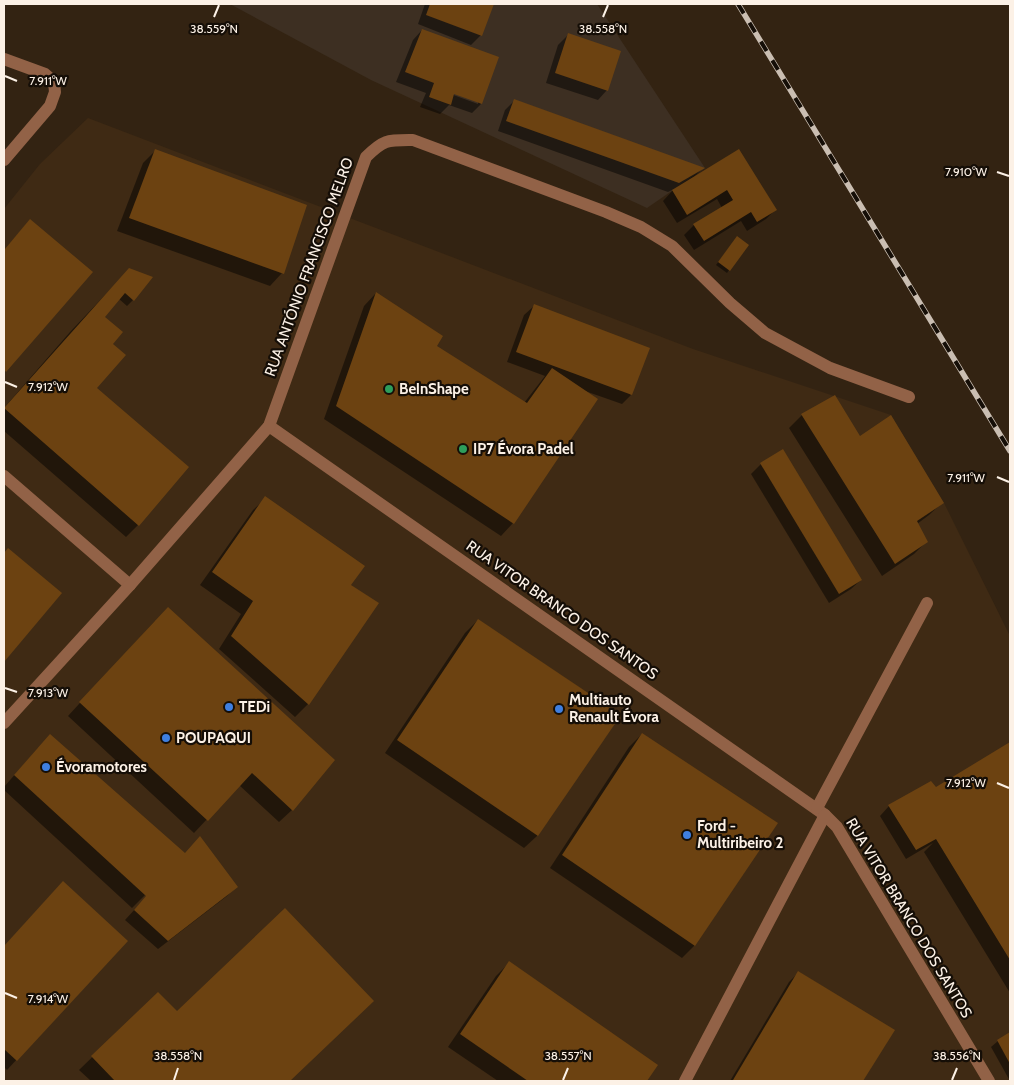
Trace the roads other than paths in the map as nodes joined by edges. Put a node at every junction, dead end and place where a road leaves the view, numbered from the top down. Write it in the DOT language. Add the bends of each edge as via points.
graph roads {
  1 [pos="4,59"];
  2 [pos="4,160"];
  3 [pos="909,397"];
  4 [pos="269,426"];
  5 [pos="4,476"];
  6 [pos="130,585"];
  7 [pos="927,604"];
  8 [pos="4,722"];
  9 [pos="821,811"];
  10 [pos="685,1081"];
  11 [pos="989,1081"];
  1 -- 2 [label="street" via="45,74 54,82 56,92 50,106"];
  3 -- 4 [label="street, RUA ANTÓNIO FRANCISCO MELRO" via="830,368 765,333 672,246 641,228 414,140 395,140 379,144 366,157"];
  4 -- 6 [label="street, RUA ANTÓNIO FRANCISCO MELRO"];
  4 -- 9 [label="street, RUA VITOR BRANCO DOS SANTOS"];
  5 -- 6 [label="street"];
  6 -- 8 [label="street, RUA ANTÓNIO FRANCISCO MELRO"];
  7 -- 9 [label="street"];
  9 -- 10 [label="street"];
  9 -- 11 [label="street, RUA VITOR BRANCO DOS SANTOS" via="836,827"];
}
